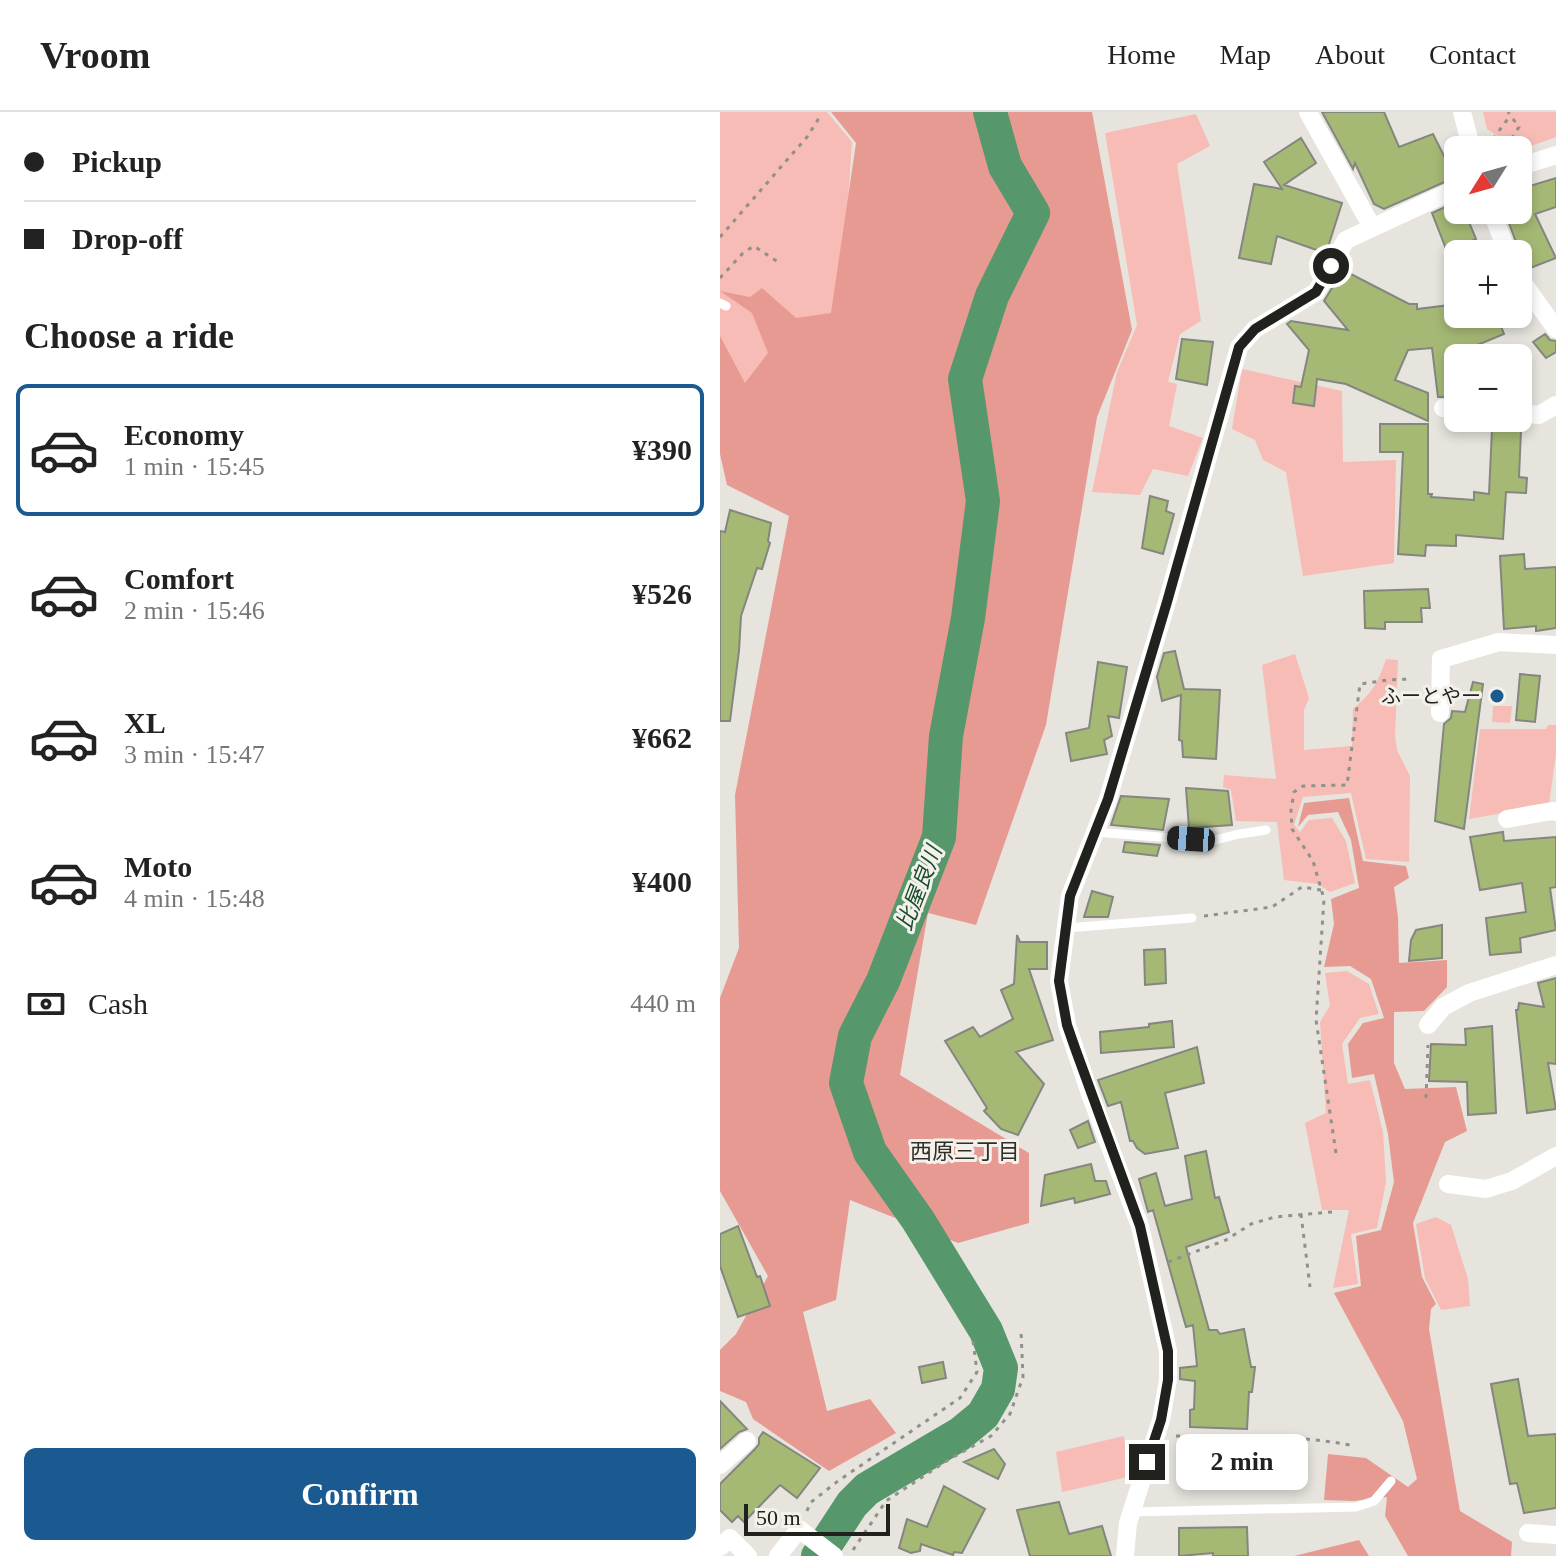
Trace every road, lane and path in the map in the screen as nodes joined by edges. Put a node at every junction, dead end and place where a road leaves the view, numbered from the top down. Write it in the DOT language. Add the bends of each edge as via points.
graph roads {
  1 [pos="1308,112"];
  2 [pos="1462,112"];
  3 [pos="1509,114"];
  4 [pos="821,115"];
  5 [pos="1468,136"];
  6 [pos="1495,136"];
  7 [pos="1513,136"];
  8 [pos="1556,155"];
  9 [pos="1532,163"];
  10 [pos="1444,194"];
  11 [pos="1372,227"];
  12 [pos="720,237"];
  13 [pos="781,264"];
  14 [pos="720,278"];
  15 [pos="1532,296"];
  16 [pos="1556,329"];
  17 [pos="1556,405"];
  18 [pos="1532,414"];
  19 [pos="1556,645"];
  20 [pos="1409,679"];
  21 [pos="1440,713"];
  22 [pos="1556,812"];
  23 [pos="1507,819"];
  24 [pos="1266,830"];
  25 [pos="1095,832"];
  26 [pos="1322,890"];
  27 [pos="1192,918"];
  28 [pos="1066,928"];
  29 [pos="1556,965"];
  30 [pos="1428,1025"];
  31 [pos="1426,1098"];
  32 [pos="1336,1153"];
  33 [pos="1556,1156"];
  34 [pos="1448,1184"];
  35 [pos="1332,1212"];
  36 [pos="1301,1214"];
  37 [pos="1150,1268"];
  38 [pos="1310,1287"];
  39 [pos="1021,1331"];
  40 [pos="973,1341"];
  41 [pos="1156,1436"];
  42 [pos="747,1441"];
  43 [pos="1355,1446"];
  44 [pos="720,1465"];
  45 [pos="1391,1481"];
  46 [pos="1131,1512"];
  47 [pos="802,1532"];
  48 [pos="1528,1533"];
  49 [pos="1556,1535"];
  50 [pos="723,1538"];
  51 [pos="748,1556"];
  52 [pos="778,1556"];
  53 [pos="834,1556"];
  54 [pos="849,1556"];
  55 [pos="1125,1556"];
  1 -- 11 [label="street"];
  2 -- 5 [label="street"];
  3 -- 6 [label="path"];
  3 -- 7 [label="path" via="1519,127"];
  4 -- 12 [label="path"];
  8 -- 9 [label="street"];
  10 -- 11 [label="street"];
  11 -- 25 [label="street" via="1346,240 1316,292 1255,329 1239,347"];
  13 -- 14 [label="path" via="754,246"];
  15 -- 16 [label="street"];
  17 -- 18 [label="street"];
  19 -- 21 [label="street" via="1499,642 1441,659"];
  20 -- 26 [label="path" via="1360,684 1347,785 1303,786 1294,792 1292,829 1313,861"];
  22 -- 23 [label="street"];
  24 -- 25 [label="lane" via="1211,841"];
  25 -- 28 [label="street" via="1070,896"];
  26 -- 27 [label="path" via="1302,887 1272,907"];
  26 -- 32 [label="path" via="1316,1020"];
  27 -- 28 [label="lane"];
  28 -- 37 [label="street" via="1059,981 1067,1025 1140,1226"];
  29 -- 30 [label="street" via="1469,993 1443,1007"];
  30 -- 31 [label="path"];
  33 -- 34 [label="street" via="1486,1189"];
  35 -- 36 [label="path"];
  36 -- 37 [label="path" via="1251,1224 1226,1240"];
  36 -- 38 [label="path"];
  37 -- 41 [label="street" via="1168,1351 1168,1380"];
  39 -- 54 [label="path" via="1023,1377 1010,1414 991,1436 886,1501"];
  40 -- 47 [label="path" via="977,1372 960,1398 810,1503"];
  41 -- 43 [label="path" via="1276,1437"];
  41 -- 46 [label="street"];
  42 -- 44 [label="street"];
  45 -- 46 [label="lane" via="1374,1501 1356,1507"];
  46 -- 55 [label="street"];
  47 -- 52 [label="street"];
  47 -- 53 [label="street"];
  48 -- 49 [label="street"];
  50 -- 51 [label="street"];
}
